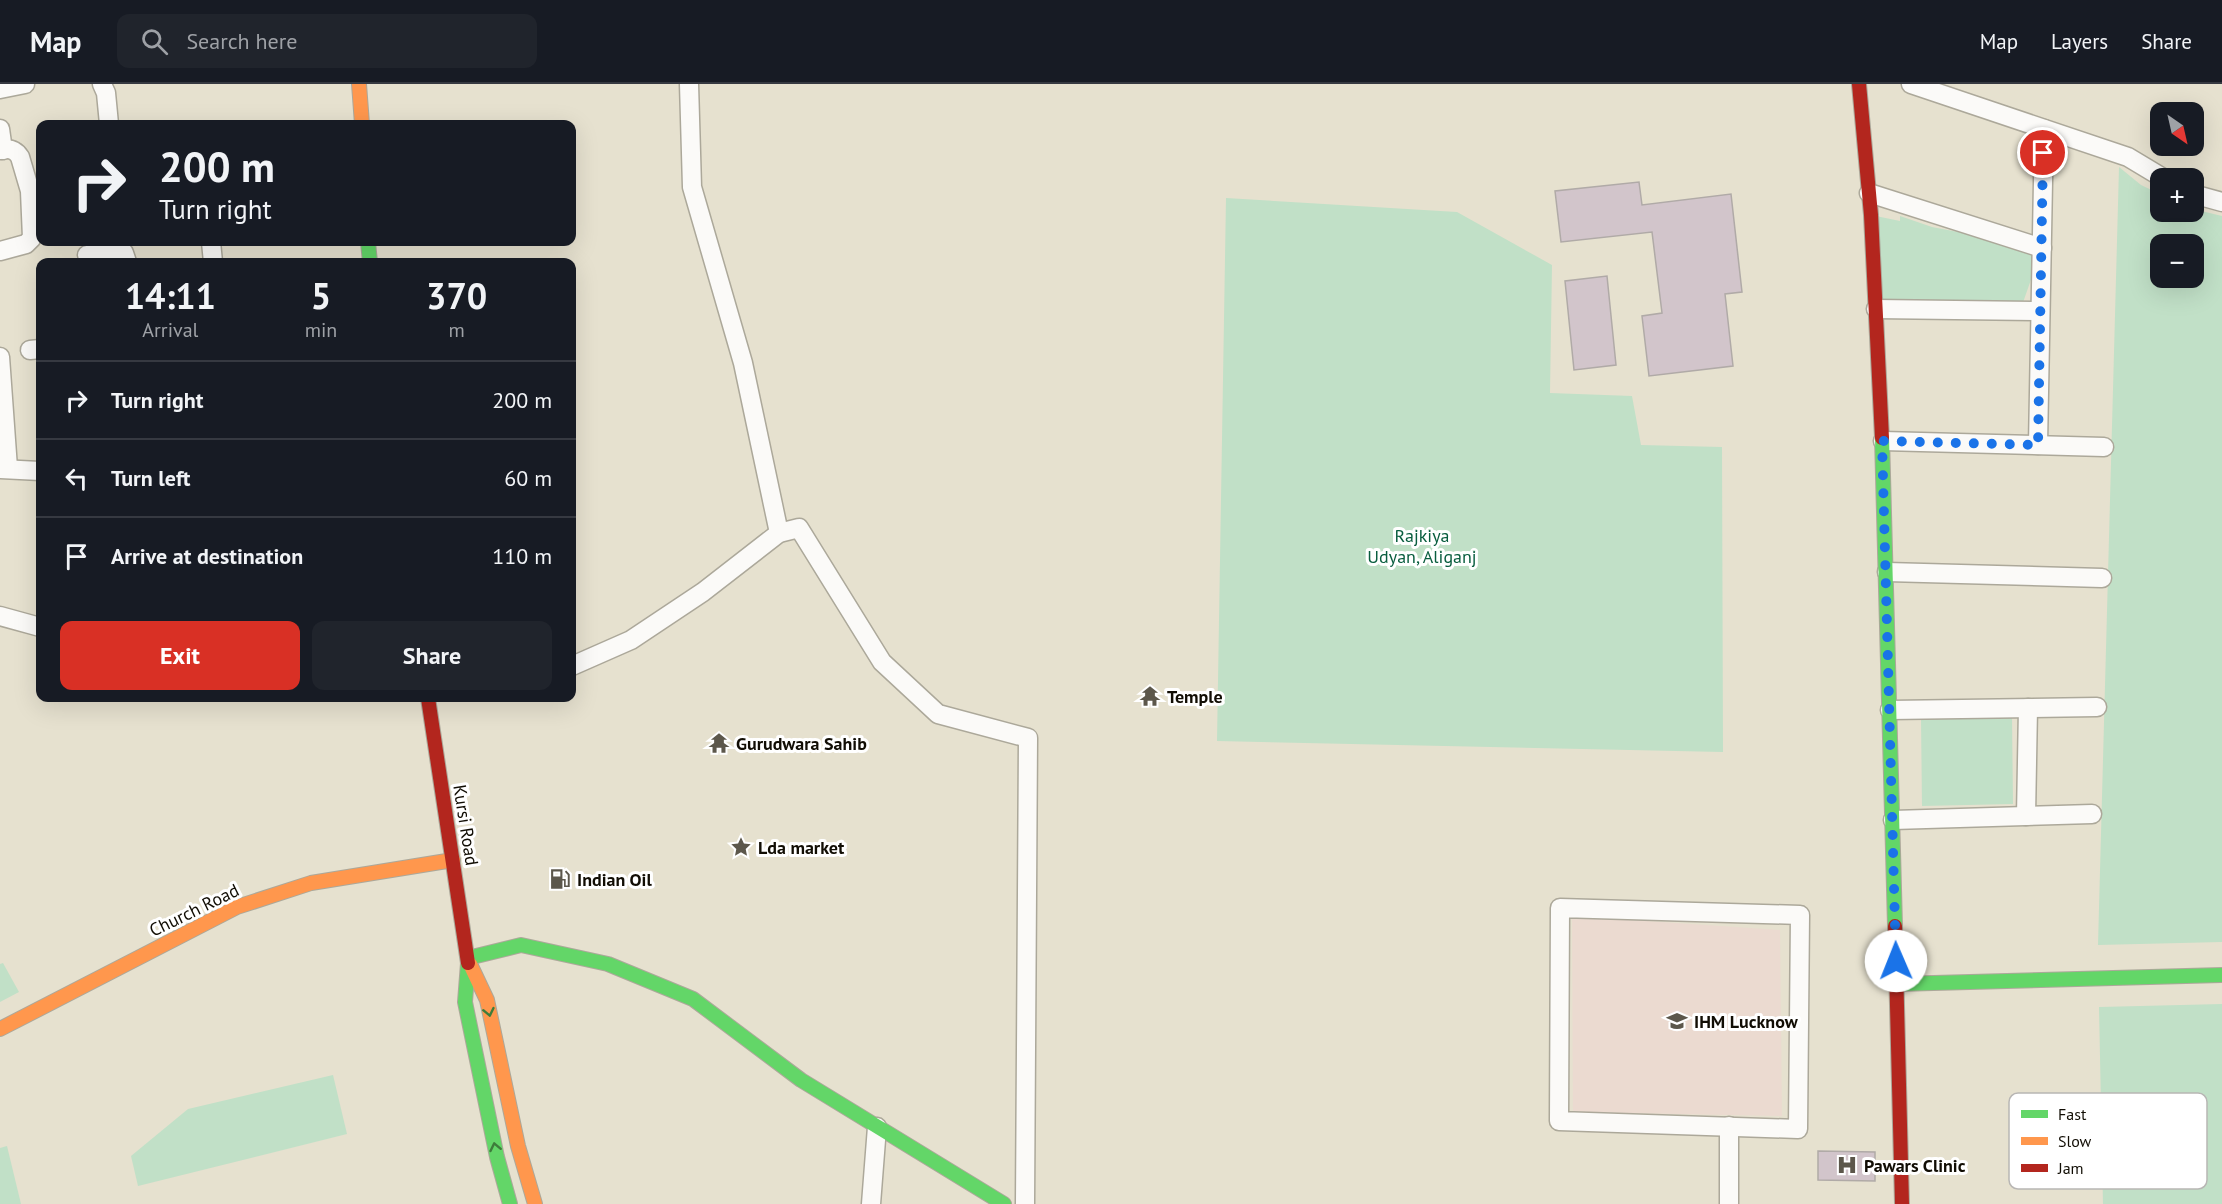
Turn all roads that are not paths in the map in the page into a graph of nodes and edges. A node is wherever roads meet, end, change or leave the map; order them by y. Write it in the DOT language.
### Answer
graph roads {
  1 [pos="25,84"];
  2 [pos="102,84"];
  3 [pos="359,84"];
  4 [pos="689,84"];
  5 [pos="1859,84"];
  6 [pos="1911,84"];
  7 [pos="0,89"];
  8 [pos="109,120"];
  9 [pos="362,120"];
  10 [pos="0,129"];
  11 [pos="2044,129"];
  12 [pos="2,150"];
  13 [pos="2150,170"];
  14 [pos="1869,193"];
  15 [pos="2204,197"];
  16 [pos="2222,202"];
  17 [pos="2042,248"];
  18 [pos="96,250"];
  19 [pos="0,251"];
  20 [pos="126,258"];
  21 [pos="1876,309"];
  22 [pos="2040,311"];
  23 [pos="0,357"];
  24 [pos="1882,441"];
  25 [pos="2038,445"];
  26 [pos="2104,447"];
  27 [pos="4,469"];
  28 [pos="36,471"];
  29 [pos="779,533"];
  30 [pos="1887,572"];
  31 [pos="2102,578"];
  32 [pos="0,615"];
  33 [pos="36,626"];
  34 [pos="576,664"];
  35 [pos="429,702"];
  36 [pos="2097,707"];
  37 [pos="2028,708"];
  38 [pos="1890,710"];
  39 [pos="2092,814"];
  40 [pos="2026,816"];
  41 [pos="1893,820"];
  42 [pos="453,860"];
  43 [pos="468,958"];
  44 [pos="2222,975"];
  45 [pos="1897,984"];
  46 [pos="0,1029"];
  47 [pos="1729,1126"];
  48 [pos="877,1128"];
  49 [pos="510,1204"];
  50 [pos="535,1204"];
  51 [pos="871,1204"];
  52 [pos="1004,1204"];
  53 [pos="1025,1204"];
  54 [pos="1730,1204"];
  55 [pos="1902,1204"];
  1 -- 7 [label="street"];
  2 -- 8 [label="street"];
  3 -- 9 [label="street"];
  4 -- 29 [label="street"];
  5 -- 14 [label="street"];
  6 -- 11 [label="street"];
  10 -- 12 [label="street"];
  11 -- 13 [label="street"];
  11 -- 17 [label="street"];
  12 -- 19 [label="street"];
  14 -- 17 [label="street"];
  14 -- 21 [label="street"];
  15 -- 16 [label="street"];
  17 -- 22 [label="street"];
  18 -- 20 [label="street"];
  21 -- 22 [label="street"];
  21 -- 24 [label="street"];
  22 -- 25 [label="street"];
  23 -- 27 [label="street"];
  24 -- 25 [label="street"];
  24 -- 30 [label="street"];
  25 -- 26 [label="street"];
  27 -- 28 [label="street"];
  29 -- 34 [label="street"];
  29 -- 53 [label="street"];
  30 -- 31 [label="street"];
  30 -- 38 [label="street"];
  32 -- 33 [label="street"];
  35 -- 42 [label="street, Kursi Road"];
  36 -- 37 [label="street"];
  37 -- 38 [label="street"];
  37 -- 40 [label="street"];
  38 -- 41 [label="street"];
  39 -- 40 [label="street"];
  40 -- 41 [label="street"];
  41 -- 45 [label="street"];
  42 -- 43 [label="street, Kursi Road"];
  42 -- 46 [label="street, Church Road"];
  43 -- 48 [label="street"];
  49 -- 43 [label="street, Kursi Road, one-way"];
  43 -- 50 [label="street, Kursi Road, one-way"];
  44 -- 45 [label="street"];
  45 -- 55 [label="street"];
  47 -- 47 [label="street"];
  47 -- 54 [label="street"];
  48 -- 51 [label="street"];
  48 -- 52 [label="street"];
}
